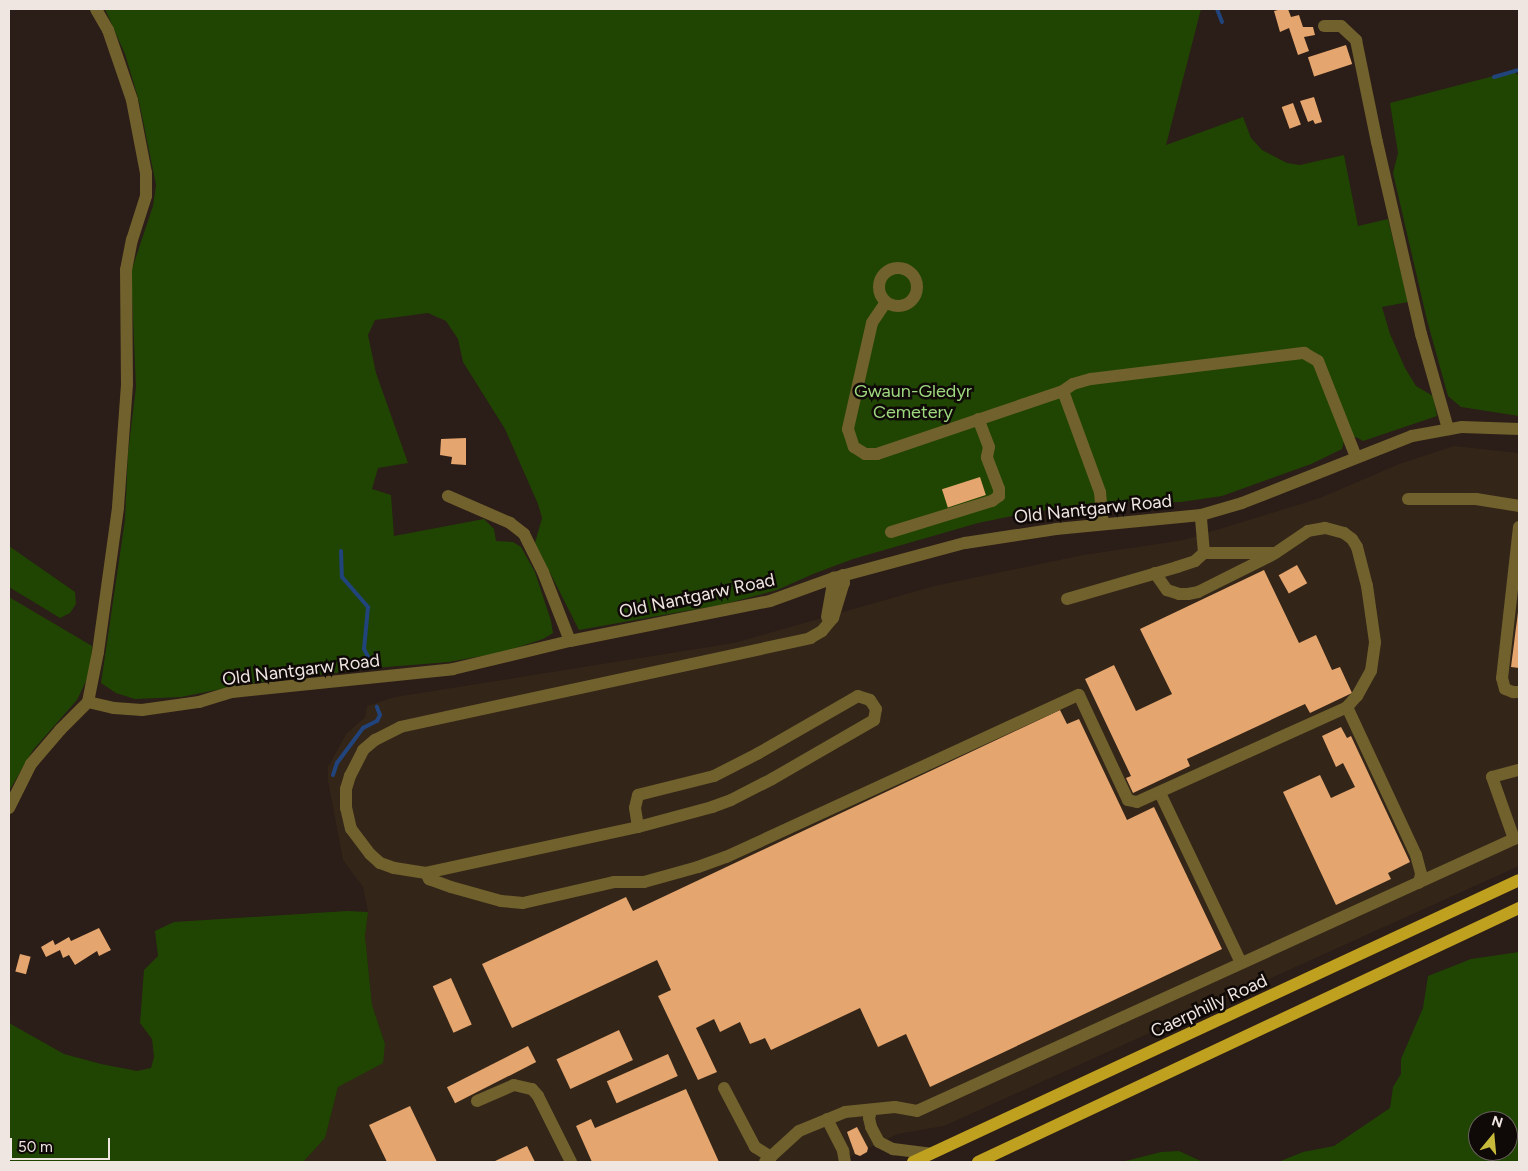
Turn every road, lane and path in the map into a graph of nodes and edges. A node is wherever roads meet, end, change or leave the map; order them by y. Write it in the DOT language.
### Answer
graph roads {
  1 [pos="96,9"];
  2 [pos="1324,26"];
  3 [pos="886,302"];
  4 [pos="1063,391"];
  5 [pos="978,419"];
  6 [pos="1448,429"];
  7 [pos="1519,429"];
  8 [pos="1356,457"];
  9 [pos="448,496"];
  10 [pos="1408,499"];
  11 [pos="1519,506"];
  12 [pos="1201,515"];
  13 [pos="1103,524"];
  14 [pos="1519,527"];
  15 [pos="891,532"];
  16 [pos="1275,553"];
  17 [pos="1204,554"];
  18 [pos="1155,574"];
  19 [pos="839,576"];
  20 [pos="1067,599"];
  21 [pos="570,641"];
  22 [pos="1519,692"];
  23 [pos="88,702"];
  24 [pos="1347,707"];
  25 [pos="1519,770"];
  26 [pos="1160,792"];
  27 [pos="9,808"];
  28 [pos="638,827"];
  29 [pos="426,873"];
  30 [pos="1519,880"];
  31 [pos="1419,883"];
  32 [pos="1519,908"];
  33 [pos="1242,963"];
  34 [pos="724,1088"];
  35 [pos="477,1102"];
  36 [pos="871,1110"];
  37 [pos="827,1119"];
  38 [pos="931,1154"];
  39 [pos="768,1159"];
  40 [pos="571,1162"];
  41 [pos="845,1162"];
  42 [pos="913,1162"];
  43 [pos="978,1162"];
  1 -- 23 [label="street"];
  2 -- 6 [label="street"];
  3 -- 5 [label="street"];
  4 -- 5 [label="street"];
  4 -- 8 [label="street"];
  4 -- 13 [label="street"];
  5 -- 15 [label="street"];
  6 -- 7 [label="street, Old Nantgarw Road"];
  6 -- 8 [label="street, Old Nantgarw Road"];
  8 -- 12 [label="street, Old Nantgarw Road"];
  9 -- 21 [label="street"];
  10 -- 11 [label="street"];
  12 -- 13 [label="street, Old Nantgarw Road"];
  12 -- 17 [label="street"];
  13 -- 19 [label="street, Old Nantgarw Road"];
  14 -- 22 [label="street"];
  16 -- 17 [label="street"];
  16 -- 18 [label="street"];
  16 -- 24 [label="street"];
  17 -- 18 [label="street"];
  18 -- 20 [label="street"];
  19 -- 21 [label="street, Old Nantgarw Road"];
  19 -- 29 [label="street"];
  21 -- 23 [label="street, Old Nantgarw Road"];
  23 -- 27 [label="street"];
  24 -- 26 [label="street"];
  24 -- 31 [label="street"];
  25 -- 31 [label="street"];
  26 -- 29 [label="street"];
  26 -- 33 [label="street"];
  28 -- 28 [label="street"];
  28 -- 29 [label="street"];
  30 -- 38 [label="main road, Caerphilly Road"];
  31 -- 33 [label="street"];
  32 -- 43 [label="main road"];
  33 -- 36 [label="street"];
  34 -- 39 [label="street"];
  35 -- 40 [label="street"];
  36 -- 37 [label="street"];
  36 -- 38 [label="street"];
  37 -- 39 [label="street"];
  37 -- 41 [label="street"];
  38 -- 42 [label="main road, Caerphilly Road"];
}
